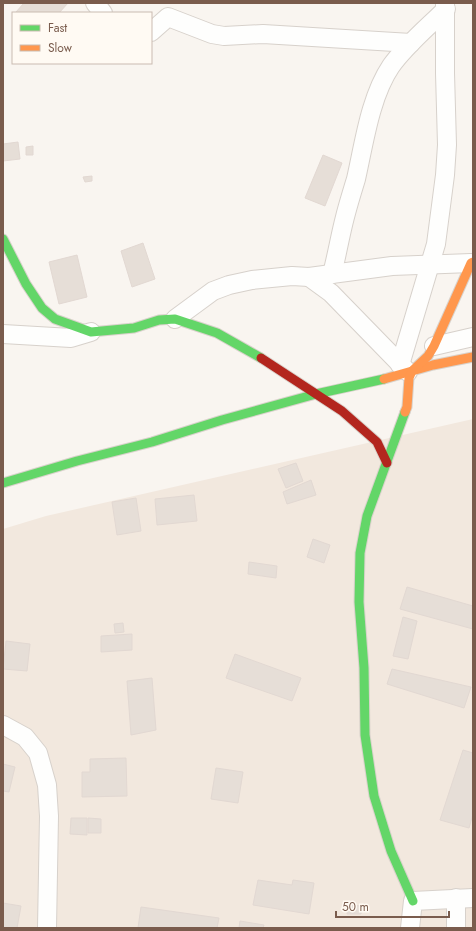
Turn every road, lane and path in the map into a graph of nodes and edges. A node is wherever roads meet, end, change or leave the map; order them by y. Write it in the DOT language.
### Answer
graph roads {
  1 [pos="96,3"];
  2 [pos="446,6"];
  3 [pos="102,12"];
  4 [pos="152,31"];
  5 [pos="411,43"];
  6 [pos="3,239"];
  7 [pos="472,262"];
  8 [pos="430,264"];
  9 [pos="332,274"];
  10 [pos="310,276"];
  11 [pos="175,319"];
  12 [pos="92,332"];
  13 [pos="3,334"];
  14 [pos="473,337"];
  15 [pos="434,346"];
  16 [pos="473,357"];
  17 [pos="407,369"];
  18 [pos="316,394"];
  19 [pos="387,463"];
  20 [pos="3,483"];
  21 [pos="3,725"];
  22 [pos="464,898"];
  23 [pos="413,901"];
  24 [pos="47,928"];
  25 [pos="410,928"];
  26 [pos="456,928"];
  1 -- 3 [label="street"];
  2 -- 5 [label="street"];
  2 -- 8 [label="street"];
  4 -- 5 [label="street"];
  5 -- 9 [label="street"];
  6 -- 12 [label="street"];
  7 -- 8 [label="street"];
  7 -- 15 [label="street"];
  8 -- 9 [label="street"];
  8 -- 17 [label="street"];
  9 -- 10 [label="street"];
  10 -- 11 [label="street"];
  10 -- 17 [label="street"];
  11 -- 12 [label="street"];
  11 -- 18 [label="street"];
  12 -- 13 [label="street"];
  14 -- 15 [label="street"];
  15 -- 17 [label="street"];
  16 -- 17 [label="street"];
  17 -- 18 [label="street"];
  17 -- 19 [label="street"];
  18 -- 19 [label="street"];
  18 -- 20 [label="street"];
  19 -- 23 [label="street"];
  21 -- 24 [label="street"];
  22 -- 23 [label="street"];
  22 -- 26 [label="street"];
  23 -- 25 [label="street"];
}
